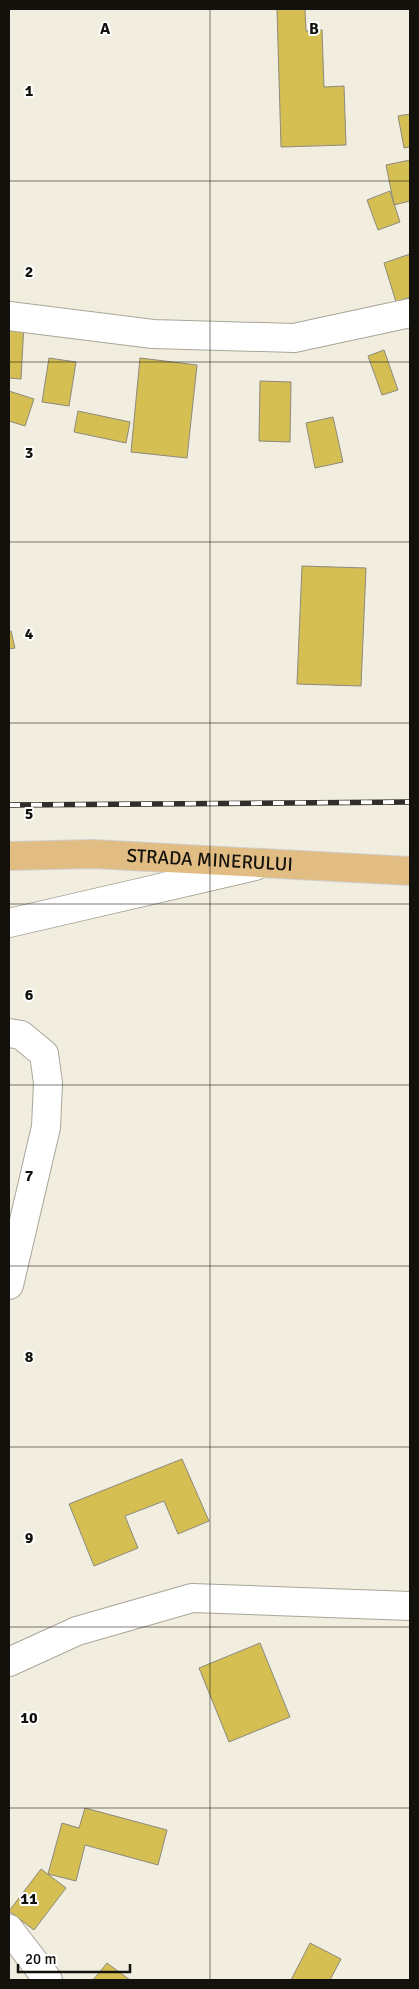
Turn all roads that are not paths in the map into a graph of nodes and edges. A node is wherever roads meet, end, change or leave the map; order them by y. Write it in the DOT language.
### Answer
graph roads {
  1 [pos="410,313"];
  2 [pos="9,316"];
  3 [pos="9,856"];
  4 [pos="264,864"];
  5 [pos="410,871"];
  6 [pos="9,923"];
  7 [pos="9,1033"];
  8 [pos="9,1285"];
  9 [pos="410,1606"];
  10 [pos="9,1662"];
  11 [pos="9,1929"];
  12 [pos="48,1980"];
  1 -- 2 [label="street"];
  3 -- 4 [label="main road, STRADA MINERULUI"];
  4 -- 5 [label="main road, STRADA MINERULUI"];
  4 -- 6 [label="street"];
  7 -- 8 [label="street"];
  9 -- 10 [label="street"];
  11 -- 12 [label="street"];
}
